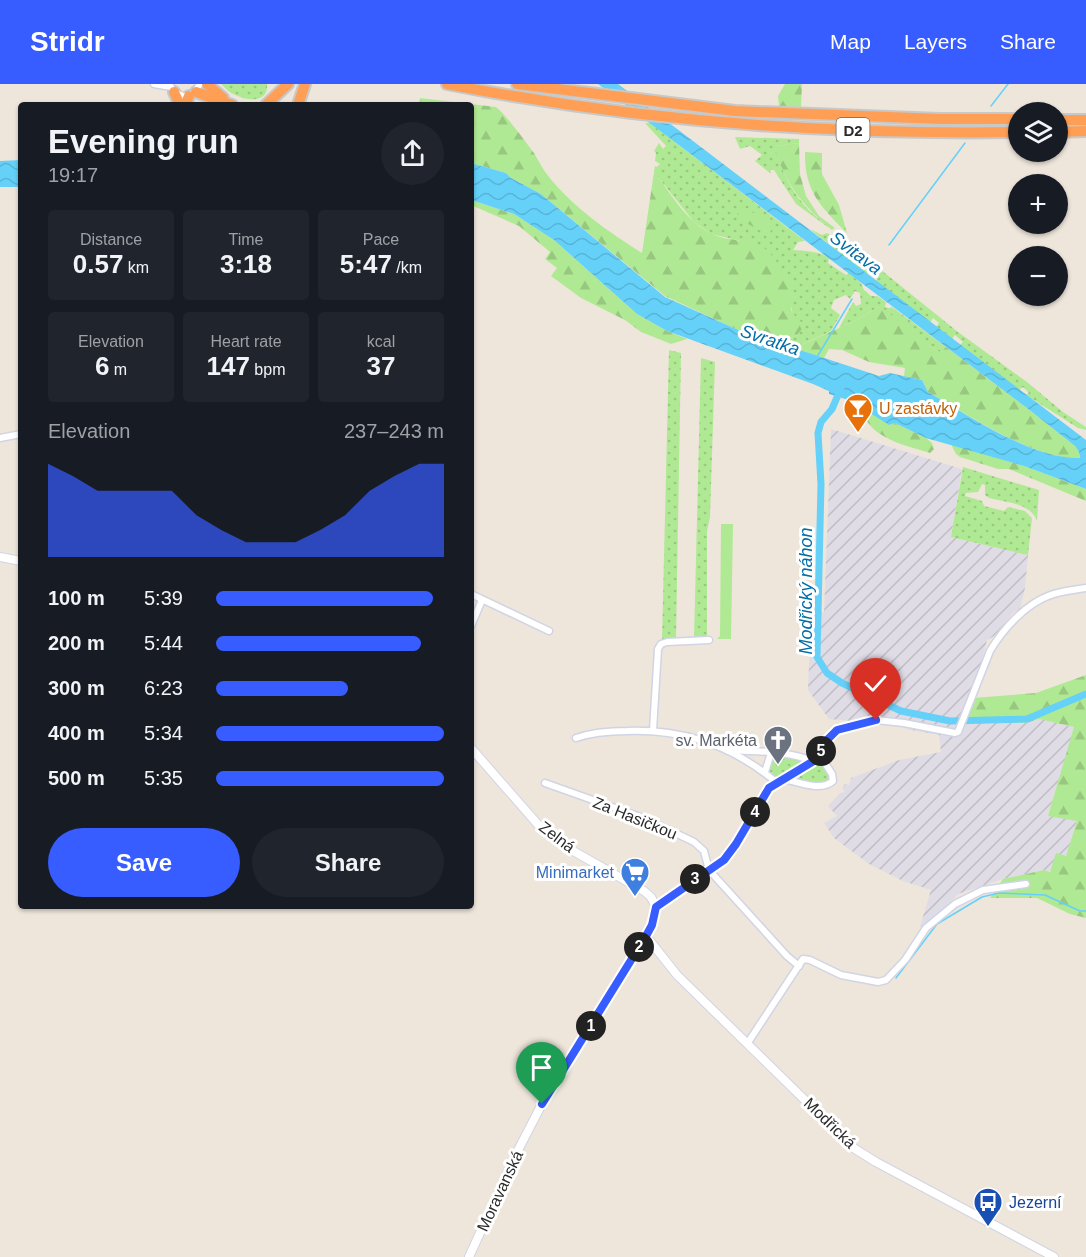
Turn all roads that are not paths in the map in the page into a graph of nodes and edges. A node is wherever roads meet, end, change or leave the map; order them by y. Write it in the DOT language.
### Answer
graph roads {
  1 [pos="154,84"];
  2 [pos="207,84"];
  3 [pos="288,84"];
  4 [pos="447,84"];
  5 [pos="517,84"];
  6 [pos="171,88"];
  7 [pos="275,89"];
  8 [pos="193,94"];
  9 [pos="178,102"];
  10 [pos="222,102"];
  11 [pos="227,102"];
  12 [pos="1008,120"];
  13 [pos="1068,120"];
  14 [pos="1086,120"];
  15 [pos="1086,131"];
  16 [pos="1008,132"];
  17 [pos="1068,132"];
  18 [pos="18,435"];
  19 [pos="0,438"];
  20 [pos="0,557"];
  21 [pos="18,560"];
  22 [pos="1086,588"];
  23 [pos="474,596"];
  24 [pos="482,600"];
  25 [pos="474,619"];
  26 [pos="549,631"];
  27 [pos="709,640"];
  28 [pos="653,730"];
  29 [pos="576,738"];
  30 [pos="729,750"];
  31 [pos="474,751"];
  32 [pos="771,753"];
  33 [pos="819,754"];
  34 [pos="812,762"];
  35 [pos="765,772"];
  36 [pos="780,781"];
  37 [pos="545,783"];
  38 [pos="709,870"];
  39 [pos="1026,884"];
  40 [pos="656,907"];
  41 [pos="646,936"];
  42 [pos="799,966"];
  43 [pos="747,1044"];
  44 [pos="470,1257"];
  45 [pos="1054,1257"];
  1 -- 6 [label="street"];
  2 -- 11 [label="highway"];
  3 -- 7 [label="highway"];
  4 -- 16 [label="highway, D2"];
  5 -- 12 [label="highway, D2"];
  6 -- 8 [label="street"];
  6 -- 9 [label="highway"];
  8 -- 10 [label="highway"];
  13 -- 14 [label="highway"];
  15 -- 17 [label="highway"];
  18 -- 19 [label="street"];
  20 -- 21 [label="street"];
  22 -- 33 [label="street"];
  23 -- 24 [label="street"];
  24 -- 25 [label="street"];
  24 -- 26 [label="street"];
  27 -- 28 [label="street"];
  28 -- 29 [label="street"];
  28 -- 30 [label="street"];
  30 -- 32 [label="street"];
  30 -- 35 [label="street"];
  31 -- 40 [label="street, Zelná"];
  32 -- 34 [label="street"];
  32 -- 35 [label="street"];
  33 -- 34 [label="street"];
  33 -- 36 [label="street"];
  34 -- 36 [label="street"];
  35 -- 36 [label="street"];
  36 -- 38 [label="street"];
  37 -- 38 [label="street, Za Hasičkou"];
  38 -- 40 [label="street"];
  38 -- 42 [label="street"];
  39 -- 42 [label="street"];
  40 -- 41 [label="street, Moravanská"];
  41 -- 43 [label="street, Modřická"];
  41 -- 44 [label="street, Moravanská"];
  42 -- 43 [label="street"];
  43 -- 45 [label="street, Modřická"];
}
